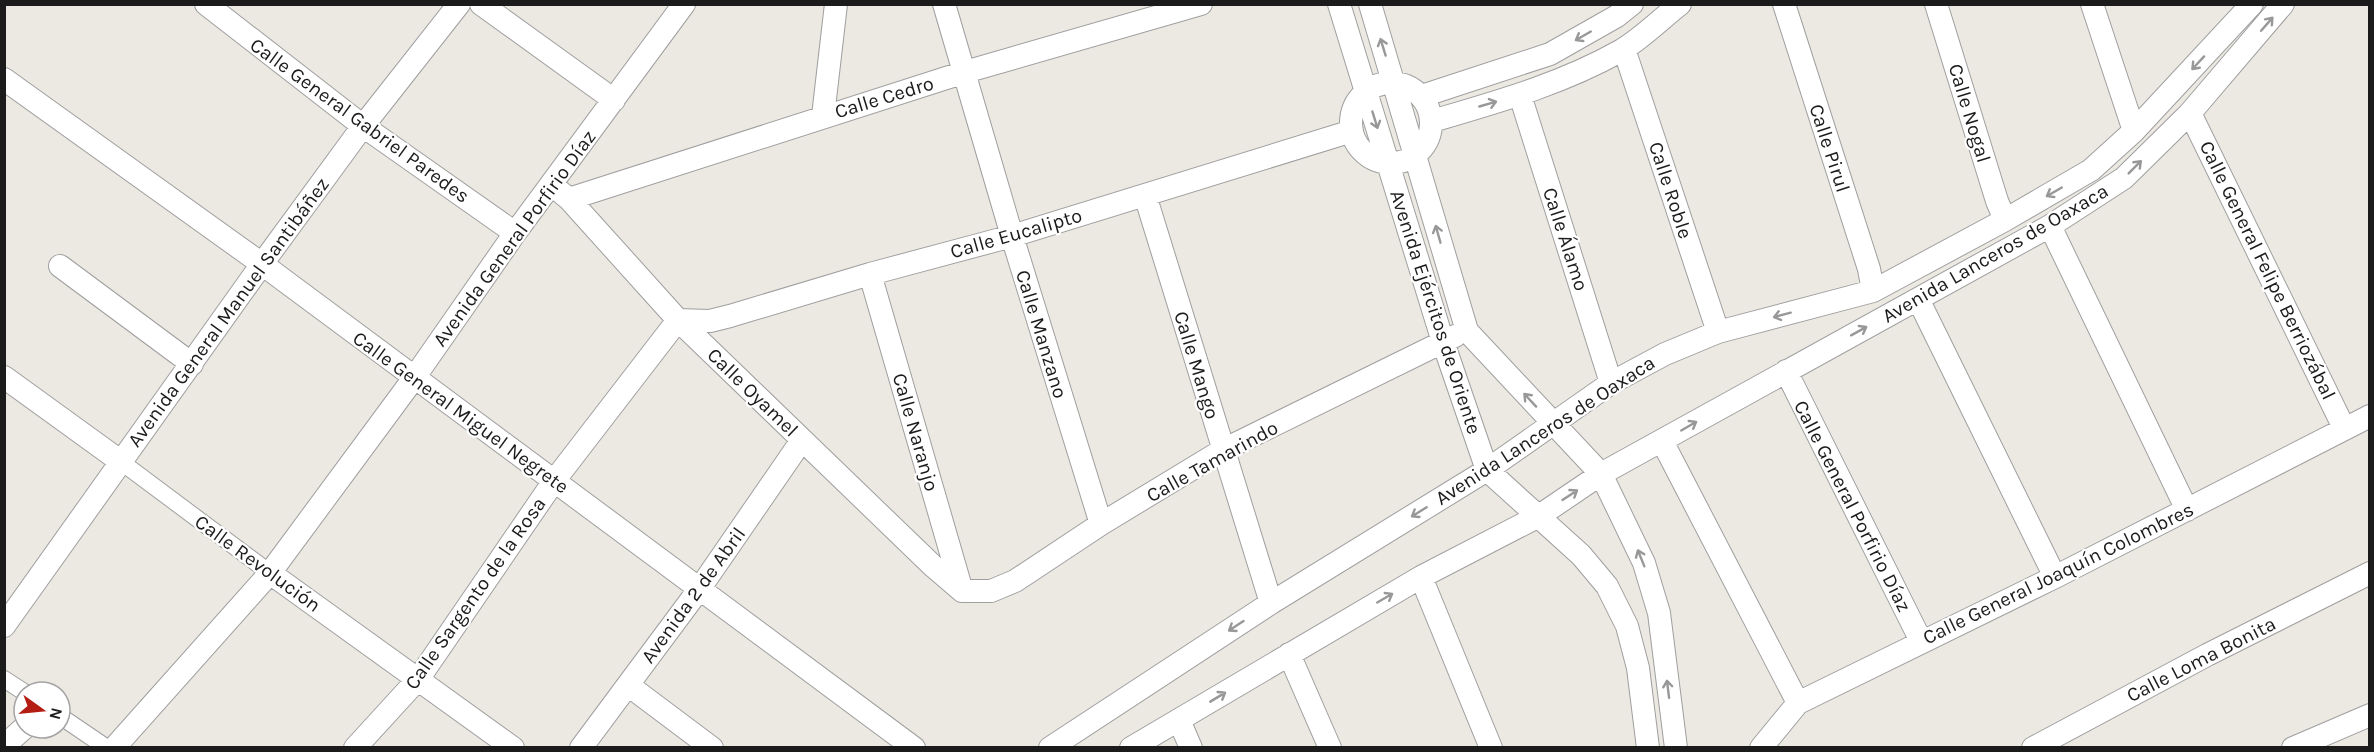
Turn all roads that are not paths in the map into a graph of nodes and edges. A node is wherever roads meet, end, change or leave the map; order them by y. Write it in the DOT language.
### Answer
graph roads {
  1 [pos="206,4"];
  2 [pos="459,4"];
  3 [pos="481,4"];
  4 [pos="684,4"];
  5 [pos="836,4"];
  6 [pos="944,4"];
  7 [pos="1201,4"];
  8 [pos="1339,4"];
  9 [pos="1370,4"];
  10 [pos="1632,4"];
  11 [pos="1680,4"];
  12 [pos="1784,4"];
  13 [pos="1936,4"];
  14 [pos="2092,4"];
  15 [pos="2283,4"];
  16 [pos="2247,7"];
  17 [pos="1624,49"];
  18 [pos="1550,54"];
  19 [pos="965,72"];
  20 [pos="4,79"];
  21 [pos="1562,80"];
  22 [pos="1394,83"];
  23 [pos="1366,92"];
  24 [pos="1520,95"];
  25 [pos="1422,96"];
  26 [pos="614,100"];
  27 [pos="2190,113"];
  28 [pos="823,116"];
  29 [pos="1432,121"];
  30 [pos="363,126"];
  31 [pos="1352,131"];
  32 [pos="2134,131"];
  33 [pos="1415,156"];
  34 [pos="1389,164"];
  35 [pos="561,192"];
  36 [pos="1145,195"];
  37 [pos="2005,220"];
  38 [pos="2050,226"];
  39 [pos="515,233"];
  40 [pos="1012,236"];
  41 [pos="262,264"];
  42 [pos="60,266"];
  43 [pos="870,274"];
  44 [pos="1874,291"];
  45 [pos="1918,299"];
  46 [pos="678,320"];
  47 [pos="1467,331"];
  48 [pos="1718,332"];
  49 [pos="1443,342"];
  50 [pos="192,364"];
  51 [pos="1786,371"];
  52 [pos="4,377"];
  53 [pos="414,378"];
  54 [pos="1611,383"];
  55 [pos="2370,416"];
  56 [pos="1552,423"];
  57 [pos="2344,428"];
  58 [pos="802,440"];
  59 [pos="1662,441"];
  60 [pos="1223,450"];
  61 [pos="120,461"];
  62 [pos="1487,470"];
  63 [pos="1601,474"];
  64 [pos="554,481"];
  65 [pos="2187,510"];
  66 [pos="1539,516"];
  67 [pos="1101,524"];
  68 [pos="270,573"];
  69 [pos="2370,573"];
  70 [pos="1421,577"];
  71 [pos="2055,577"];
  72 [pos="700,588"];
  73 [pos="962,591"];
  74 [pos="1271,603"];
  75 [pos="4,626"];
  76 [pos="1921,641"];
  77 [pos="1289,654"];
  78 [pos="419,678"];
  79 [pos="628,685"];
  80 [pos="1798,703"];
  81 [pos="2370,715"];
  82 [pos="1179,720"];
  83 [pos="72,724"];
  84 [pos="107,747"];
  85 [pos="114,747"];
  86 [pos="355,747"];
  87 [pos="513,747"];
  88 [pos="581,747"];
  89 [pos="712,747"];
  90 [pos="914,747"];
  91 [pos="1050,747"];
  92 [pos="1131,747"];
  93 [pos="1191,747"];
  94 [pos="1330,747"];
  95 [pos="1491,747"];
  96 [pos="1648,747"];
  97 [pos="1676,747"];
  98 [pos="1761,747"];
  99 [pos="2033,747"];
  100 [pos="2293,747"];
  1 -- 30 [label="street, Calle General Gabriel Paredes"];
  2 -- 30 [label="street, Avenida General Manuel Santibáñez"];
  3 -- 26 [label="street"];
  4 -- 26 [label="street, Avenida General Porfirio Díaz"];
  5 -- 28 [label="street"];
  6 -- 19 [label="street, Calle Manzano"];
  7 -- 19 [label="street, Calle Cedro"];
  8 -- 23 [label="street, Avenida Ejércitos de Oriente"];
  22 -- 9 [label="street, Avenida Ejércitos de Oriente, one-way"];
  10 -- 18 [label="street, one-way"];
  11 -- 17 [label="street"];
  12 -- 44 [label="street, Calle Pirul"];
  13 -- 37 [label="street, Calle Nogal"];
  14 -- 32 [label="street"];
  27 -- 15 [label="street, Avenida Lanceros de Oaxaca, one-way"];
  16 -- 32 [label="street, Avenida Lanceros de Oaxaca, one-way"];
  17 -- 21 [label="street"];
  17 -- 48 [label="street, Calle Roble"];
  18 -- 21 [label="street"];
  18 -- 25 [label="street"];
  19 -- 28 [label="street, Calle Cedro"];
  19 -- 40 [label="street, Calle Manzano"];
  20 -- 41 [label="street, Calle General Miguel Negrete"];
  21 -- 24 [label="street"];
  22 -- 23 [label="street"];
  22 -- 25 [label="street"];
  22 -- 33 [label="street, Avenida Ejércitos de Oriente"];
  23 -- 31 [label="street"];
  23 -- 34 [label="street, Avenida Ejércitos de Oriente, one-way"];
  29 -- 24 [label="street, one-way"];
  24 -- 54 [label="street, Calle Álamo"];
  25 -- 29 [label="street"];
  26 -- 35 [label="street, Avenida General Porfirio Díaz"];
  38 -- 27 [label="street, Avenida Lanceros de Oaxaca, one-way"];
  27 -- 57 [label="street, Calle General Felipe Berriozábal"];
  28 -- 35 [label="street, Calle Cedro"];
  29 -- 33 [label="street"];
  30 -- 39 [label="street, Calle General Gabriel Paredes"];
  30 -- 41 [label="street, Avenida General Manuel Santibáñez"];
  31 -- 34 [label="street"];
  31 -- 36 [label="street, Calle Eucalipto"];
  32 -- 37 [label="street, Avenida Lanceros de Oaxaca, one-way"];
  33 -- 34 [label="street"];
  47 -- 33 [label="street, Avenida Ejércitos de Oriente, one-way"];
  34 -- 49 [label="street, Avenida Ejércitos de Oriente"];
  35 -- 39 [label="street, Avenida General Porfirio Díaz"];
  35 -- 46 [label="street, Calle Oyamel"];
  36 -- 40 [label="street, Calle Eucalipto"];
  36 -- 60 [label="street, Calle Mango"];
  37 -- 44 [label="street, Avenida Lanceros de Oaxaca"];
  38 -- 45 [label="street, Avenida Lanceros de Oaxaca"];
  38 -- 65 [label="street"];
  39 -- 53 [label="street, Avenida General Porfirio Díaz"];
  40 -- 43 [label="street, Calle Eucalipto"];
  40 -- 67 [label="street, Calle Manzano"];
  41 -- 50 [label="street, Avenida General Manuel Santibáñez"];
  41 -- 53 [label="street, Calle General Miguel Negrete"];
  42 -- 50 [label="street"];
  43 -- 46 [label="street, Calle Eucalipto"];
  43 -- 73 [label="street, Calle Naranjo"];
  44 -- 48 [label="street, Avenida Lanceros de Oaxaca, one-way"];
  51 -- 45 [label="street, Avenida Lanceros de Oaxaca, one-way"];
  45 -- 71 [label="street"];
  46 -- 58 [label="street, Calle Oyamel"];
  46 -- 64 [label="street, Calle Sargento de la Rosa"];
  47 -- 49 [label="street, Calle Tamarindo"];
  56 -- 47 [label="street, Avenida Ejércitos de Oriente, one-way"];
  48 -- 54 [label="street, Avenida Lanceros de Oaxaca"];
  49 -- 60 [label="street, Calle Tamarindo"];
  49 -- 62 [label="street, Avenida Ejércitos de Oriente"];
  50 -- 61 [label="street, Avenida General Manuel Santibáñez"];
  59 -- 51 [label="street, Avenida Lanceros de Oaxaca, one-way"];
  51 -- 76 [label="street, Calle General Porfirio Díaz"];
  52 -- 61 [label="street, Calle Revolución"];
  53 -- 64 [label="street, Calle General Miguel Negrete"];
  53 -- 68 [label="street, Avenida General Porfirio Díaz"];
  54 -- 56 [label="street, Avenida Lanceros de Oaxaca"];
  55 -- 57 [label="street, Calle General Joaquín Colombres"];
  56 -- 62 [label="street, Avenida Lanceros de Oaxaca"];
  56 -- 63 [label="street, Avenida Ejércitos de Oriente"];
  57 -- 65 [label="street, Calle General Joaquín Colombres"];
  58 -- 72 [label="street, Avenida 2 de Abril"];
  58 -- 73 [label="street, Calle Oyamel"];
  59 -- 63 [label="street, Avenida Lanceros de Oaxaca"];
  59 -- 80 [label="street"];
  60 -- 67 [label="street, Calle Tamarindo"];
  60 -- 74 [label="street, Calle Mango"];
  61 -- 68 [label="street, Calle Revolución"];
  61 -- 75 [label="street, Avenida General Manuel Santibáñez"];
  62 -- 66 [label="street, Avenida Ejércitos de Oriente"];
  62 -- 74 [label="street, Avenida Lanceros de Oaxaca, one-way"];
  66 -- 63 [label="street, Avenida Lanceros de Oaxaca, one-way"];
  97 -- 63 [label="street, Avenida Ejércitos de Oriente, one-way"];
  64 -- 72 [label="street, Calle General Miguel Negrete"];
  64 -- 78 [label="street, Calle Sargento de la Rosa"];
  65 -- 71 [label="street, Calle General Joaquín Colombres"];
  66 -- 70 [label="street, Avenida Lanceros de Oaxaca"];
  66 -- 96 [label="street, Avenida Ejércitos de Oriente"];
  67 -- 73 [label="street, Calle Tamarindo"];
  68 -- 78 [label="street, Calle Revolución"];
  68 -- 85 [label="street, Avenida General Porfirio Díaz"];
  69 -- 99 [label="street, Calle Loma Bonita"];
  77 -- 70 [label="street, Avenida Lanceros de Oaxaca, one-way"];
  70 -- 95 [label="street"];
  71 -- 76 [label="street, Calle General Joaquín Colombres"];
  72 -- 79 [label="street, Avenida 2 de Abril"];
  72 -- 90 [label="street, Calle General Miguel Negrete"];
  74 -- 91 [label="street, Avenida Lanceros de Oaxaca, one-way"];
  76 -- 80 [label="street, Calle General Joaquín Colombres"];
  82 -- 77 [label="street, Avenida Lanceros de Oaxaca, one-way"];
  77 -- 94 [label="street"];
  78 -- 86 [label="street, Calle Sargento de la Rosa"];
  78 -- 87 [label="street, Calle Revolución"];
  79 -- 88 [label="street, Avenida 2 de Abril"];
  79 -- 89 [label="street"];
  80 -- 98 [label="street, Calle General Joaquín Colombres"];
  81 -- 100 [label="street"];
  82 -- 92 [label="street, Avenida Lanceros de Oaxaca"];
  82 -- 93 [label="street"];
  83 -- 84 [label="street"];
}
